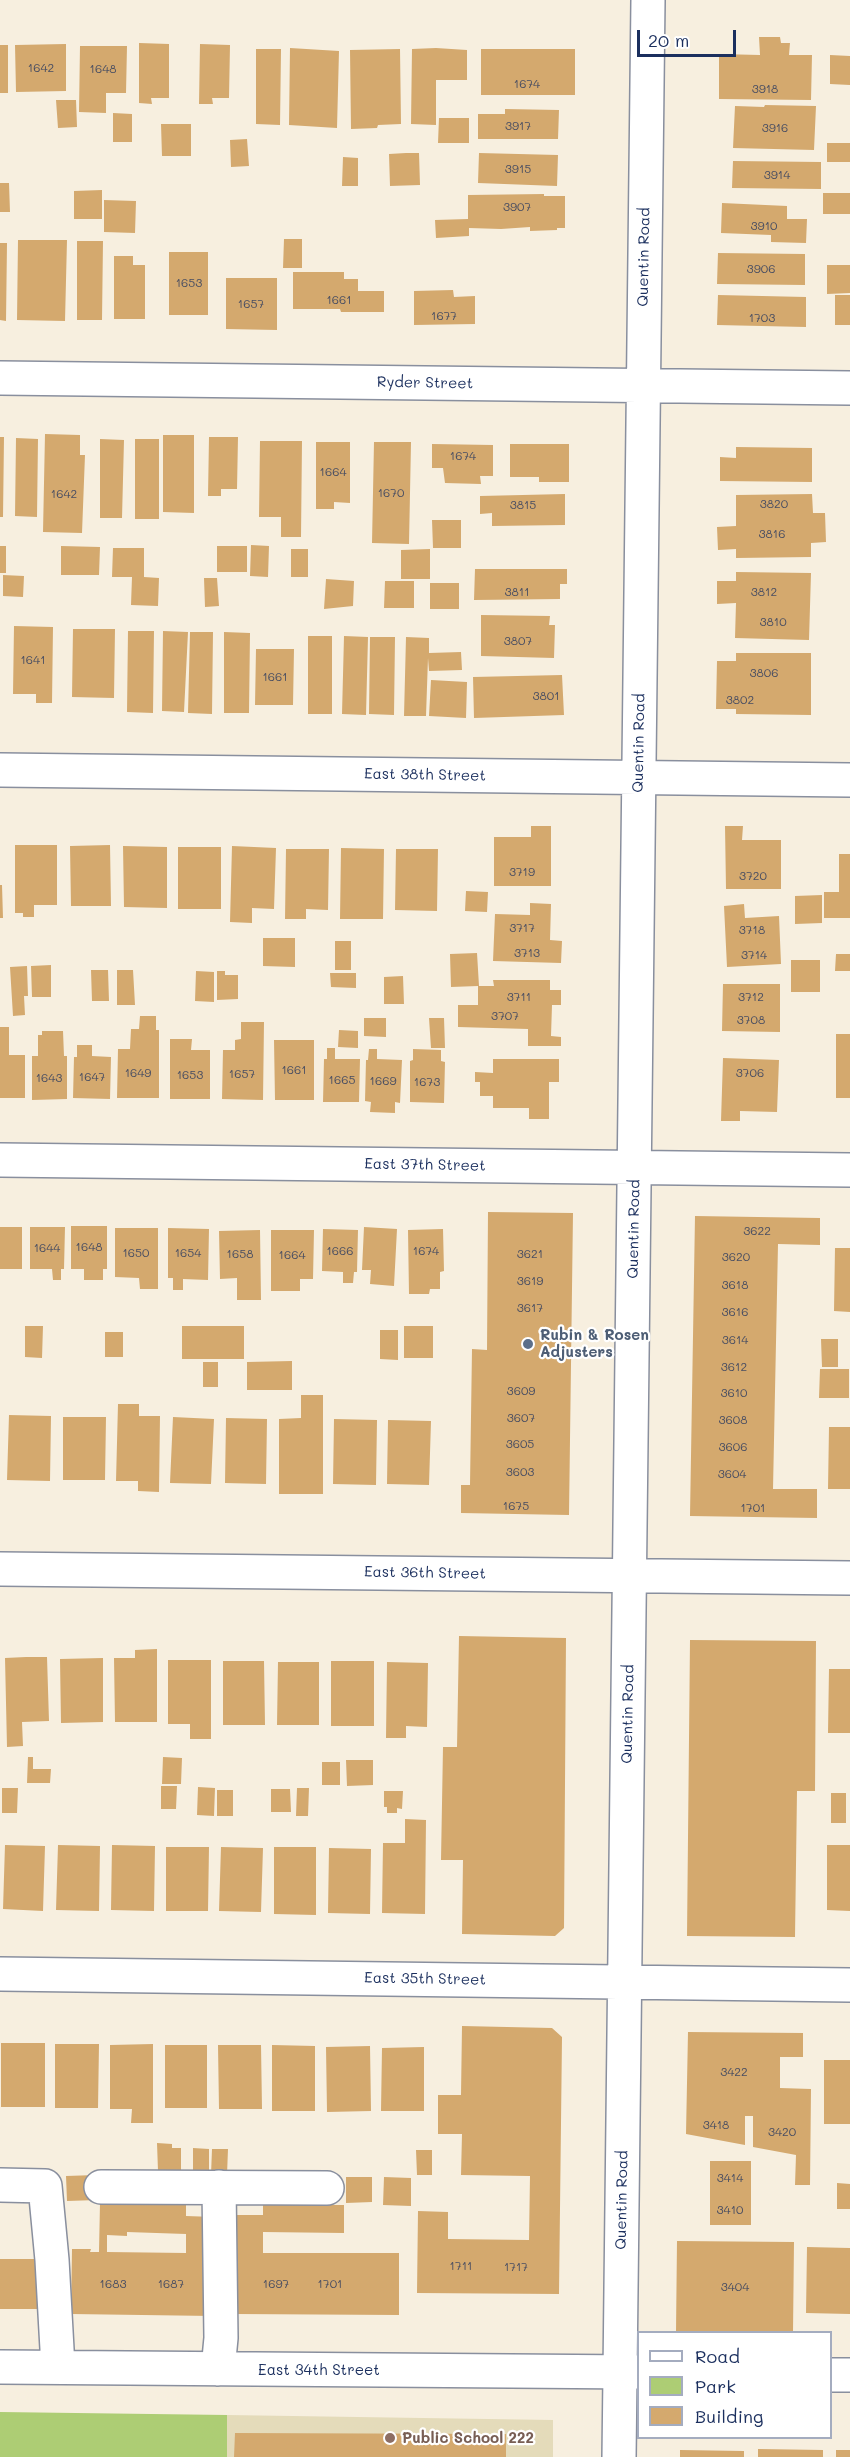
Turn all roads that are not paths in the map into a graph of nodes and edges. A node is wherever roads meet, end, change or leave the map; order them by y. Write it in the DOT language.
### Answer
graph roads {
  1 [pos="648,0"];
  2 [pos="0,378"];
  3 [pos="642,385"];
  4 [pos="850,388"];
  5 [pos="0,770"];
  6 [pos="638,778"];
  7 [pos="850,780"];
  8 [pos="0,1160"];
  9 [pos="635,1168"];
  10 [pos="850,1170"];
  11 [pos="0,1569"];
  12 [pos="630,1575"];
  13 [pos="850,1578"];
  14 [pos="0,1974"];
  15 [pos="624,1982"];
  16 [pos="850,1985"];
  17 [pos="0,2185"];
  18 [pos="101,2187"];
  19 [pos="219,2187"];
  20 [pos="327,2188"];
  21 [pos="0,2367"];
  22 [pos="58,2367"];
  23 [pos="218,2369"];
  24 [pos="629,2372"];
  25 [pos="832,2375"];
  26 [pos="850,2375"];
  27 [pos="619,2457"];
  1 -- 3 [label="street, Quentin Road"];
  2 -- 3 [label="street, Ryder Street"];
  3 -- 4 [label="street, Ryder Street"];
  3 -- 6 [label="street, Quentin Road"];
  5 -- 6 [label="street, East 38th Street"];
  6 -- 7 [label="street, East 38th Street"];
  6 -- 9 [label="street, Quentin Road"];
  8 -- 9 [label="street, East 37th Street"];
  9 -- 10 [label="street, East 37th Street"];
  9 -- 12 [label="street, Quentin Road"];
  11 -- 12 [label="street, East 36th Street"];
  12 -- 13 [label="street, East 36th Street"];
  12 -- 15 [label="street, Quentin Road"];
  14 -- 15 [label="street, East 35th Street"];
  15 -- 16 [label="street, East 35th Street"];
  15 -- 24 [label="street, Quentin Road"];
  17 -- 22 [label="street"];
  18 -- 19 [label="street"];
  19 -- 20 [label="street"];
  19 -- 23 [label="street"];
  21 -- 22 [label="street, East 34th Street"];
  22 -- 23 [label="street, East 34th Street"];
  23 -- 24 [label="street, East 34th Street"];
  24 -- 27 [label="street, Quentin Road"];
  25 -- 26 [label="street"];
}
